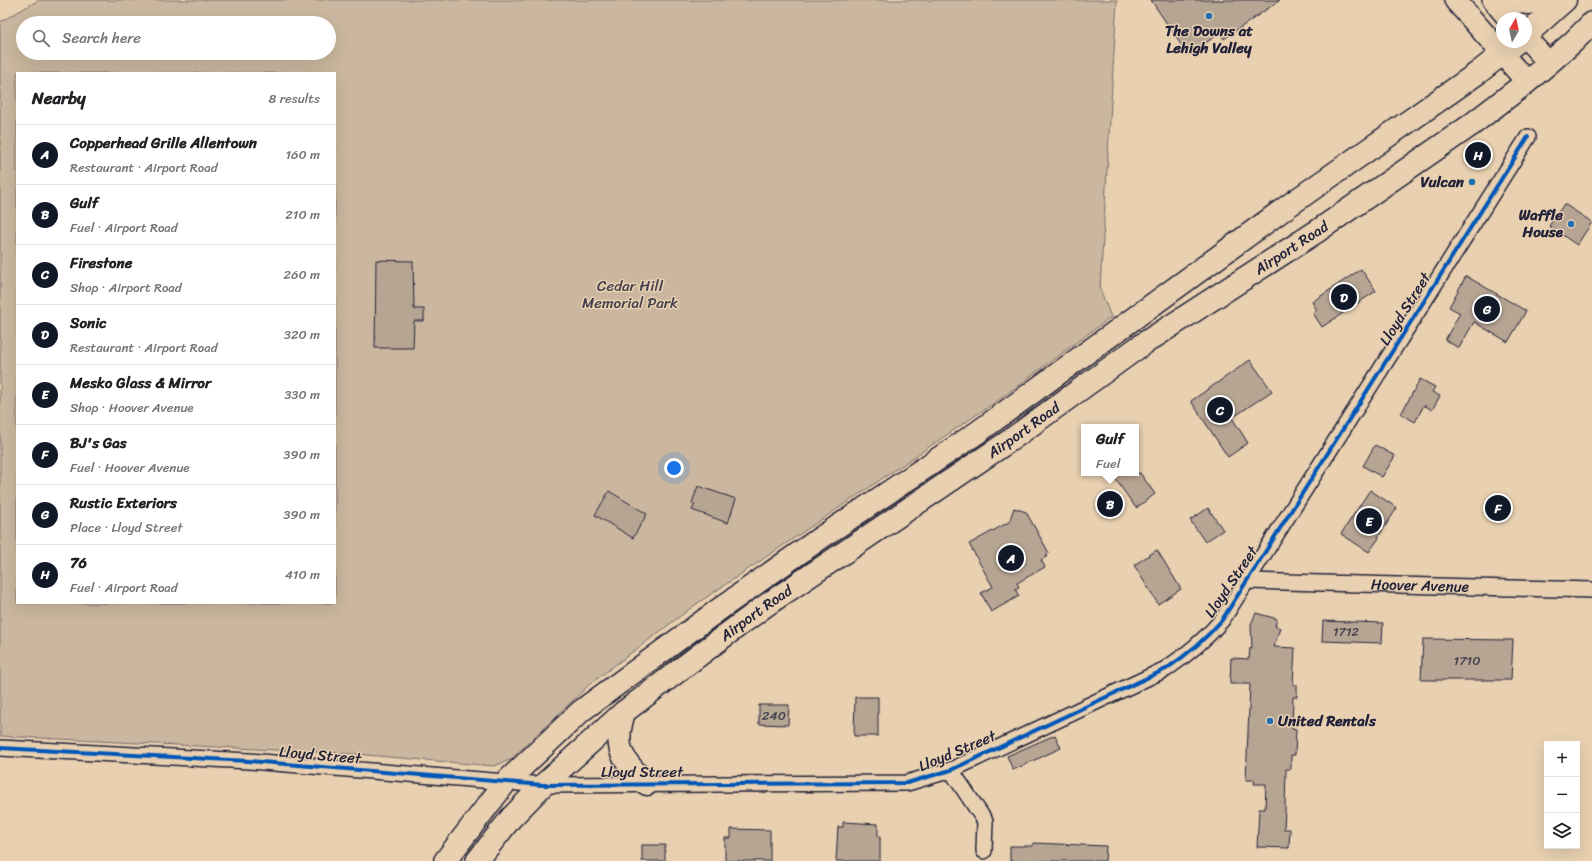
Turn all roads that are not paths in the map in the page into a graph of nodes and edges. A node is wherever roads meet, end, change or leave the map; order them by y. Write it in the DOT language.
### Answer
graph roads {
  1 [pos="1455,0"];
  2 [pos="1493,0"];
  3 [pos="1506,0"];
  4 [pos="1550,0"];
  5 [pos="1565,0"];
  6 [pos="1503,12"];
  7 [pos="1592,24"];
  8 [pos="1532,30"];
  9 [pos="1496,36"];
  10 [pos="1532,45"];
  11 [pos="1510,48"];
  12 [pos="1549,63"];
  13 [pos="1527,82"];
  14 [pos="1528,137"];
  15 [pos="1247,581"];
  16 [pos="1592,590"];
  17 [pos="624,712"];
  18 [pos="0,748"];
  19 [pos="950,770"];
  20 [pos="505,783"];
  21 [pos="647,784"];
  22 [pos="543,785"];
  23 [pos="984,850"];
  24 [pos="445,861"];
  25 [pos="477,861"];
  1 -- 9 [label="street"];
  2 -- 6 [label="street"];
  3 -- 4 [label="main road"];
  5 -- 8 [label="main road"];
  7 -- 12 [label="main road, Airport Road"];
  10 -- 12 [label="street"];
  11 -- 13 [label="street"];
  11 -- 20 [label="main road, Airport Road"];
  12 -- 13 [label="main road, Airport Road"];
  13 -- 17 [label="main road, Airport Road"];
  14 -- 15 [label="street, Lloyd Street"];
  15 -- 16 [label="street, Hoover Avenue"];
  15 -- 19 [label="street, Lloyd Street"];
  17 -- 21 [label="main road"];
  17 -- 22 [label="main road, Airport Road"];
  18 -- 20 [label="street, Lloyd Street"];
  19 -- 21 [label="street, Lloyd Street"];
  19 -- 23 [label="street"];
  20 -- 22 [label="street, Lloyd Street"];
  20 -- 24 [label="main road, Airport Road"];
  21 -- 22 [label="street, Lloyd Street"];
  22 -- 25 [label="main road, Airport Road"];
}
